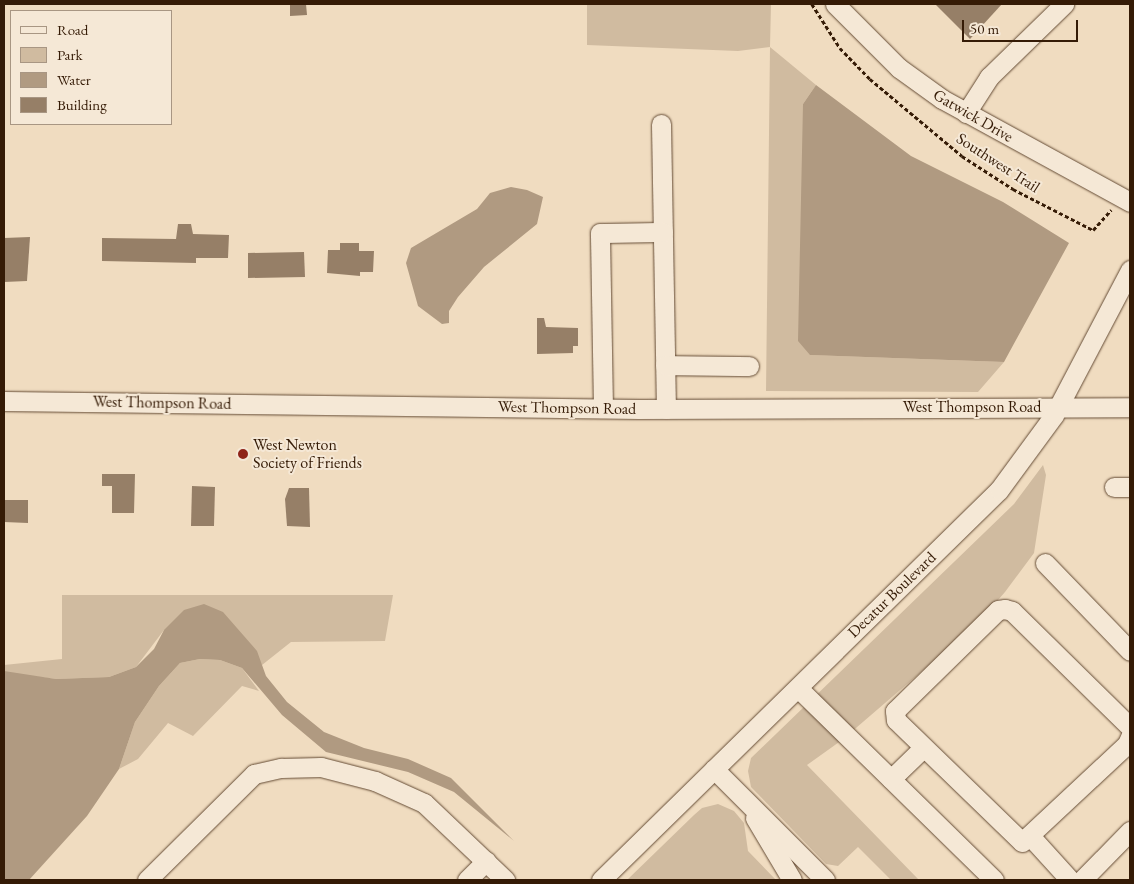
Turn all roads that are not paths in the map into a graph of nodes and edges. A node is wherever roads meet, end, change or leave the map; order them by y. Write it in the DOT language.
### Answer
graph roads {
  1 [pos="835,4"];
  2 [pos="1064,4"];
  3 [pos="966,113"];
  4 [pos="661,124"];
  5 [pos="1126,200"];
  6 [pos="663,232"];
  7 [pos="1130,270"];
  8 [pos="665,365"];
  9 [pos="749,366"];
  10 [pos="4,401"];
  11 [pos="1059,407"];
  12 [pos="1130,407"];
  13 [pos="603,408"];
  14 [pos="666,409"];
  15 [pos="1045,563"];
  16 [pos="1126,639"];
  17 [pos="798,688"];
  18 [pos="1130,727"];
  19 [pos="1130,737"];
  20 [pos="924,748"];
  21 [pos="714,769"];
  22 [pos="890,779"];
  23 [pos="746,802"];
  24 [pos="1130,831"];
  25 [pos="1031,837"];
  26 [pos="486,861"];
  27 [pos="147,880"];
  28 [pos="468,880"];
  29 [pos="505,880"];
  30 [pos="601,880"];
  31 [pos="792,880"];
  32 [pos="825,880"];
  33 [pos="994,880"];
  34 [pos="1070,880"];
  35 [pos="1082,880"];
  1 -- 3 [label="street, Gatwick Drive"];
  2 -- 3 [label="street"];
  3 -- 5 [label="street, Gatwick Drive"];
  4 -- 6 [label="street"];
  6 -- 8 [label="street"];
  6 -- 13 [label="street"];
  7 -- 11 [label="street, Decatur Boulevard"];
  8 -- 9 [label="street"];
  8 -- 14 [label="street"];
  10 -- 13 [label="street, West Thompson Road"];
  11 -- 12 [label="street, West Thompson Road"];
  11 -- 14 [label="street, West Thompson Road"];
  11 -- 17 [label="street, Decatur Boulevard"];
  13 -- 14 [label="street, West Thompson Road"];
  15 -- 16 [label="street"];
  17 -- 21 [label="street, Decatur Boulevard"];
  17 -- 22 [label="street"];
  18 -- 20 [label="street"];
  19 -- 25 [label="street"];
  20 -- 22 [label="street"];
  20 -- 25 [label="street"];
  21 -- 23 [label="street"];
  21 -- 30 [label="street, Decatur Boulevard"];
  22 -- 33 [label="street"];
  23 -- 31 [label="street"];
  23 -- 32 [label="street"];
  24 -- 35 [label="street"];
  25 -- 34 [label="street"];
  26 -- 27 [label="street"];
  26 -- 28 [label="street"];
  26 -- 29 [label="street"];
}
